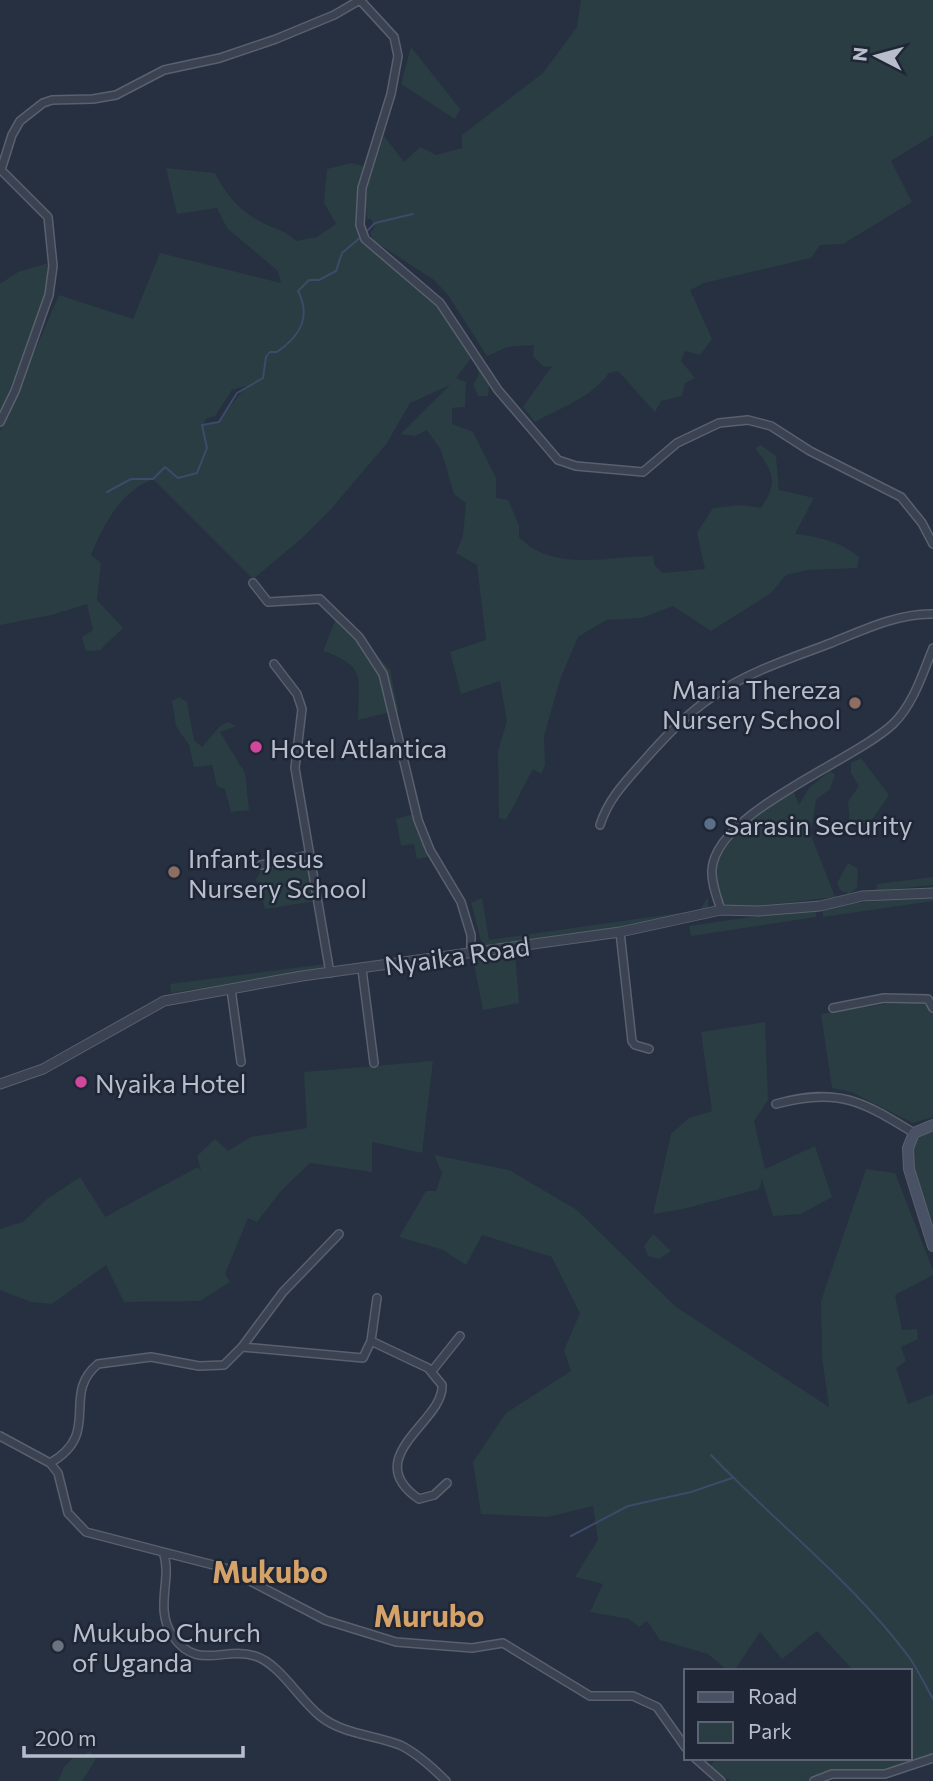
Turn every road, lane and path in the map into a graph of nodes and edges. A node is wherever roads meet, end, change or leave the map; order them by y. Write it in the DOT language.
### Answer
graph roads {
  1 [pos="360,0"];
  2 [pos="0,170"];
  3 [pos="0,422"];
  4 [pos="933,544"];
  5 [pos="253,583"];
  6 [pos="933,614"];
  7 [pos="933,648"];
  8 [pos="274,664"];
  9 [pos="600,825"];
  10 [pos="310,855"];
  11 [pos="261,865"];
  12 [pos="933,893"];
  13 [pos="721,911"];
  14 [pos="620,932"];
  15 [pos="471,953"];
  16 [pos="362,969"];
  17 [pos="331,973"];
  18 [pos="231,989"];
  19 [pos="833,1008"];
  20 [pos="933,1008"];
  21 [pos="649,1049"];
  22 [pos="241,1062"];
  23 [pos="374,1063"];
  24 [pos="0,1084"];
  25 [pos="776,1104"];
  26 [pos="933,1125"];
  27 [pos="914,1133"];
  28 [pos="339,1234"];
  29 [pos="933,1246"];
  30 [pos="377,1298"];
  31 [pos="460,1336"];
  32 [pos="371,1341"];
  33 [pos="242,1347"];
  34 [pos="432,1371"];
  35 [pos="0,1436"];
  36 [pos="50,1463"];
  37 [pos="447,1483"];
  38 [pos="163,1552"];
  39 [pos="684,1745"];
  40 [pos="933,1758"];
  41 [pos="697,1760"];
  42 [pos="446,1781"];
  43 [pos="720,1781"];
  44 [pos="814,1781"];
  1 -- 2 [label="street"];
  1 -- 4 [label="street"];
  2 -- 3 [label="street"];
  5 -- 15 [label="street"];
  6 -- 9 [label="street"];
  7 -- 13 [label="street"];
  8 -- 10 [label="street"];
  10 -- 11 [label="street"];
  10 -- 17 [label="street"];
  12 -- 13 [label="street, Nyaika Road"];
  13 -- 14 [label="street, Nyaika Road"];
  14 -- 15 [label="street, Nyaika Road"];
  14 -- 21 [label="street"];
  15 -- 16 [label="street, Nyaika Road"];
  16 -- 17 [label="street, Nyaika Road"];
  16 -- 23 [label="street"];
  17 -- 18 [label="street, Nyaika Road"];
  18 -- 22 [label="street"];
  18 -- 24 [label="street, Nyaika Road"];
  19 -- 20 [label="street"];
  25 -- 27 [label="street"];
  26 -- 27 [label="main road"];
  27 -- 29 [label="main road"];
  28 -- 33 [label="street"];
  30 -- 32 [label="street"];
  31 -- 34 [label="street"];
  32 -- 33 [label="street"];
  32 -- 34 [label="street"];
  33 -- 36 [label="street"];
  34 -- 37 [label="street"];
  35 -- 36 [label="street"];
  36 -- 38 [label="street"];
  38 -- 39 [label="street"];
  38 -- 42 [label="street"];
  40 -- 44 [label="street"];
  41 -- 43 [label="street"];
}
